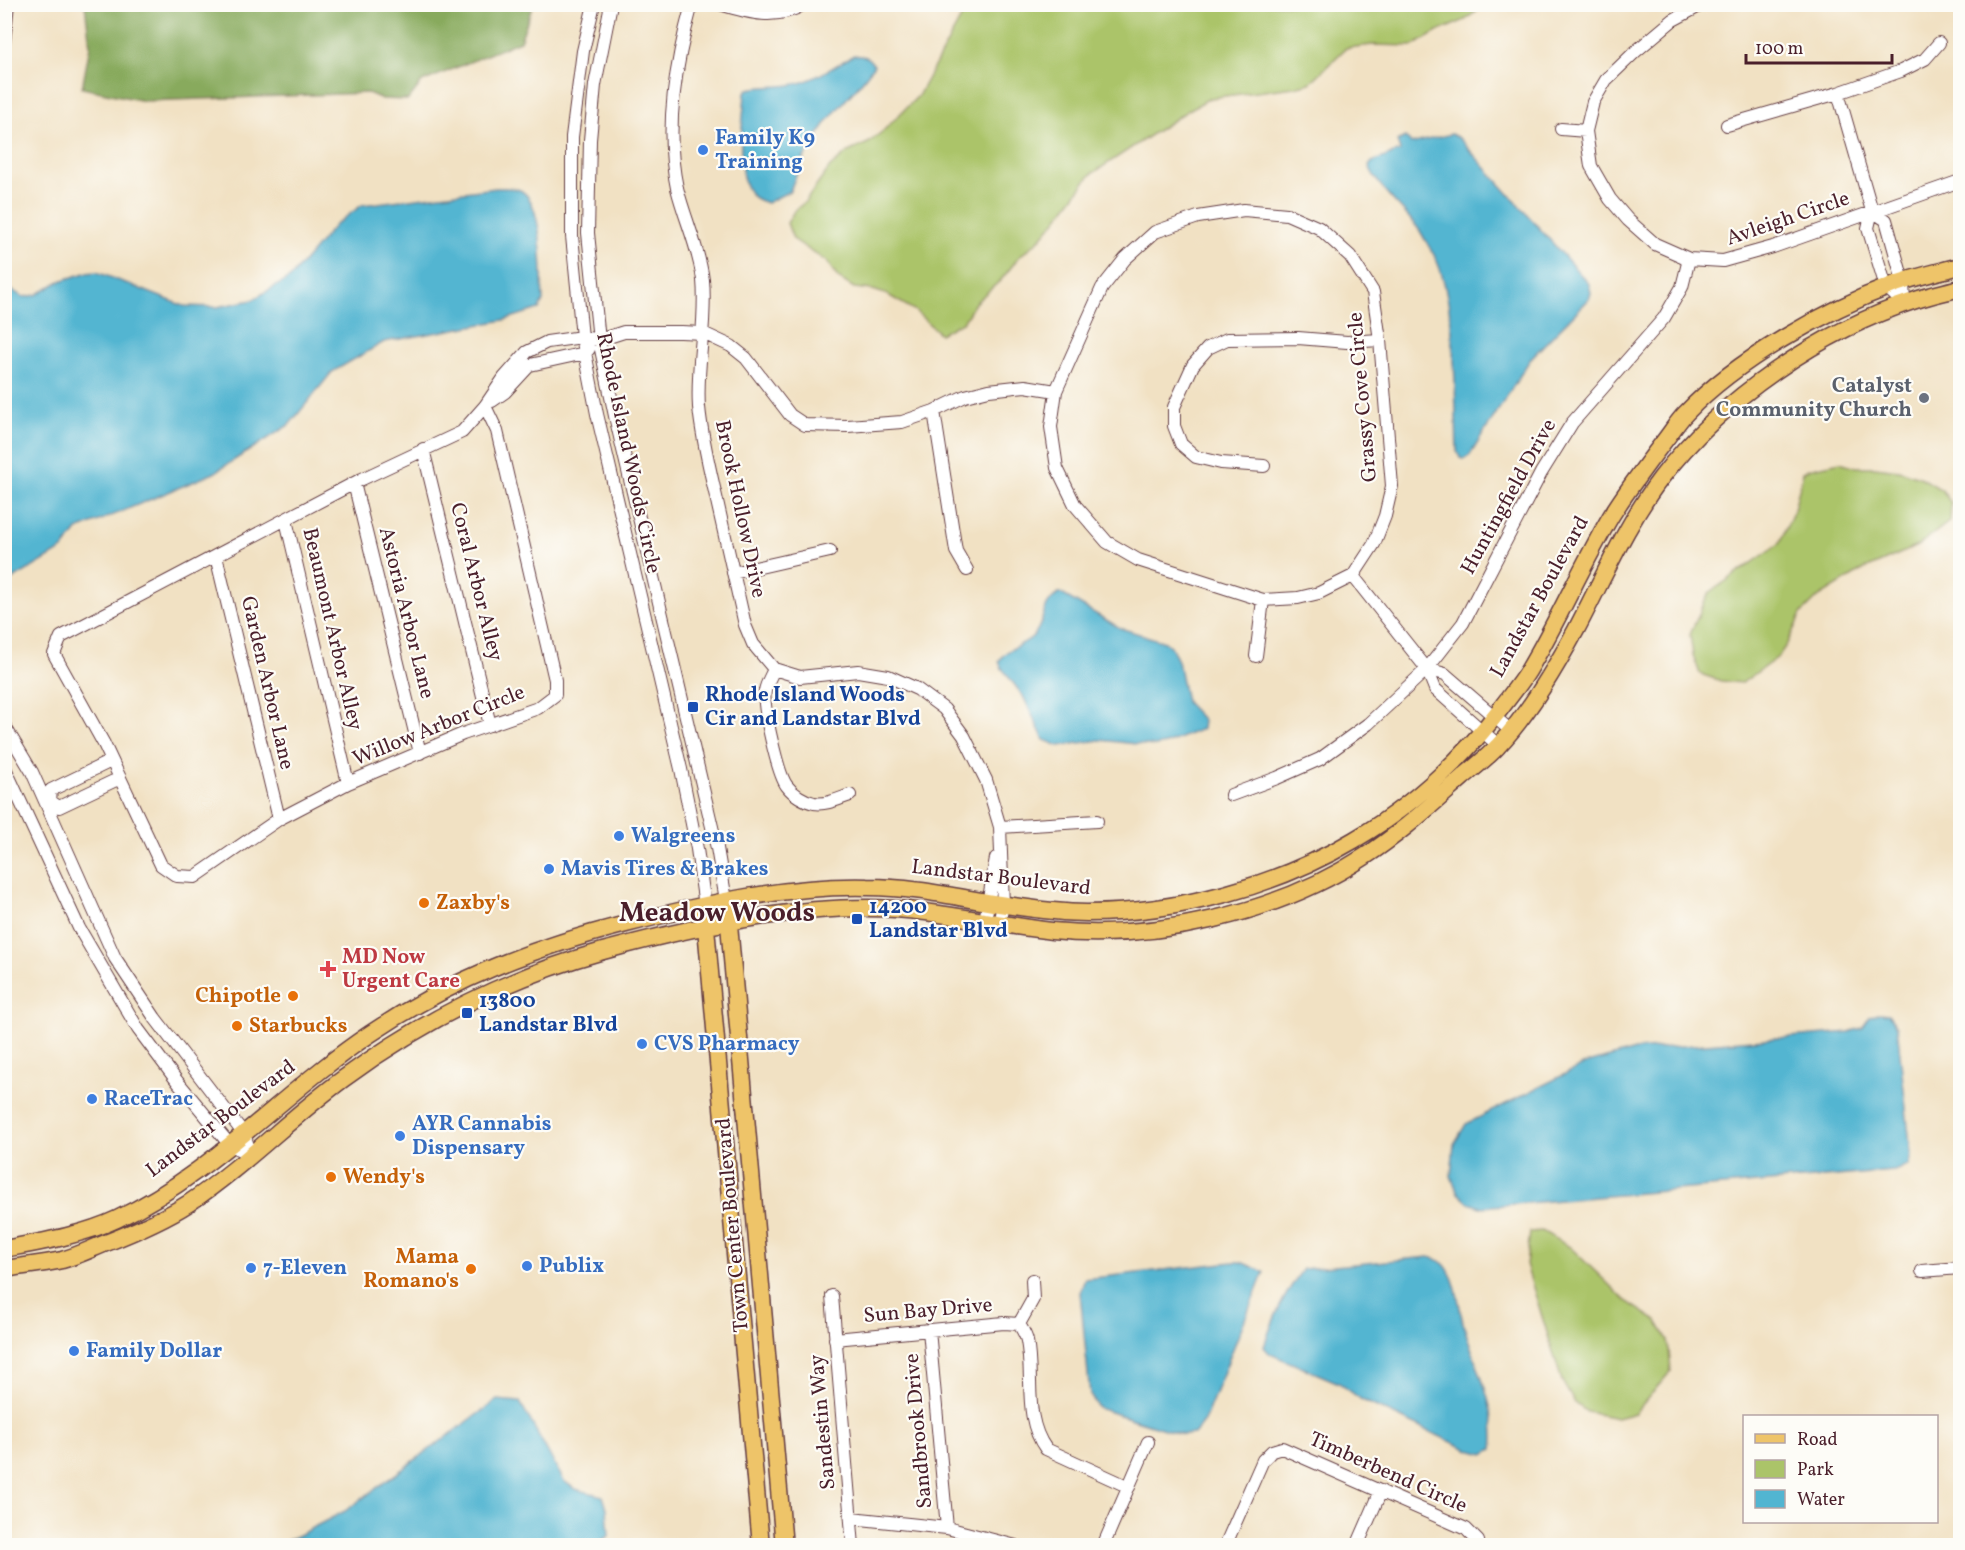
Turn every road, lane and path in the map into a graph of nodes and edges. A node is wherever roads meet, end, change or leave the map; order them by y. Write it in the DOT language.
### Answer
graph roads {
  1 [pos="9,4"];
  2 [pos="594,4"];
  3 [pos="611,4"];
  4 [pos="692,4"];
  5 [pos="720,4"];
  6 [pos="804,4"];
  7 [pos="1703,4"];
  8 [pos="4,43"];
  9 [pos="1939,43"];
  10 [pos="1838,93"];
  11 [pos="1727,125"];
  12 [pos="1562,129"];
  13 [pos="1586,131"];
  14 [pos="572,137"];
  15 [pos="590,140"];
  16 [pos="1960,181"];
  17 [pos="1872,211"];
  18 [pos="1689,259"];
  19 [pos="1960,266"];
  20 [pos="1903,281"];
  21 [pos="1886,287"];
  22 [pos="1960,288"];
  23 [pos="1904,304"];
  24 [pos="703,333"];
  25 [pos="582,337"];
  26 [pos="1380,339"];
  27 [pos="599,340"];
  28 [pos="585,353"];
  29 [pos="1056,391"];
  30 [pos="484,406"];
  31 [pos="934,411"];
  32 [pos="423,449"];
  33 [pos="1264,466"];
  34 [pos="354,483"];
  35 [pos="286,520"];
  36 [pos="830,551"];
  37 [pos="216,556"];
  38 [pos="967,570"];
  39 [pos="733,573"];
  40 [pos="1353,576"];
  41 [pos="1263,600"];
  42 [pos="1256,656"];
  43 [pos="774,669"];
  44 [pos="1427,669"];
  45 [pos="1494,718"];
  46 [pos="490,725"];
  47 [pos="4,726"];
  48 [pos="1511,731"];
  49 [pos="1482,732"];
  50 [pos="1499,746"];
  51 [pos="420,753"];
  52 [pos="111,761"];
  53 [pos="4,766"];
  54 [pos="80,775"];
  55 [pos="120,778"];
  56 [pos="348,783"];
  57 [pos="89,793"];
  58 [pos="850,795"];
  59 [pos="1231,795"];
  60 [pos="48,802"];
  61 [pos="25,813"];
  62 [pos="279,819"];
  63 [pos="1097,821"];
  64 [pos="1000,827"];
  65 [pos="726,900"];
  66 [pos="995,903"];
  67 [pos="705,906"];
  68 [pos="730,922"];
  69 [pos="992,922"];
  70 [pos="706,927"];
  71 [pos="244,1134"];
  72 [pos="230,1145"];
  73 [pos="251,1155"];
  74 [pos="4,1249"];
  75 [pos="758,1257"];
  76 [pos="735,1259"];
  77 [pos="1960,1268"];
  78 [pos="4,1269"];
  79 [pos="1922,1271"];
  80 [pos="1032,1280"];
  81 [pos="832,1296"];
  82 [pos="1020,1324"];
  83 [pos="929,1330"];
  84 [pos="836,1339"];
  85 [pos="1148,1442"];
  86 [pos="1129,1487"];
  87 [pos="1382,1491"];
  88 [pos="851,1518"];
  89 [pos="947,1528"];
  90 [pos="761,1545"];
  91 [pos="784,1545"];
  92 [pos="853,1545"];
  93 [pos="1016,1545"];
  94 [pos="1103,1545"];
  95 [pos="1225,1545"];
  96 [pos="1357,1545"];
  97 [pos="1479,1545"];
  1 -- 8 [label="street"];
  2 -- 14 [label="street, Rhode Island Woods Circle"];
  3 -- 15 [label="street, Rhode Island Woods Circle"];
  4 -- 24 [label="street, Brook Hollow Drive"];
  5 -- 6 [label="street"];
  7 -- 13 [label="street, Avleigh Circle"];
  9 -- 10 [label="street"];
  10 -- 11 [label="street"];
  10 -- 17 [label="street"];
  12 -- 13 [label="street"];
  13 -- 18 [label="street, Avleigh Circle"];
  14 -- 15 [label="street"];
  14 -- 25 [label="street, Rhode Island Woods Circle"];
  15 -- 27 [label="street, Rhode Island Woods Circle"];
  16 -- 17 [label="street, Avleigh Circle"];
  17 -- 18 [label="street, Avleigh Circle"];
  17 -- 20 [label="street"];
  17 -- 21 [label="street"];
  18 -- 44 [label="street, Huntingfield Drive"];
  19 -- 20 [label="main road, Landstar Boulevard"];
  20 -- 21 [label="main road, Landstar Boulevard"];
  20 -- 23 [label="street"];
  21 -- 23 [label="street"];
  21 -- 45 [label="main road, Landstar Boulevard"];
  22 -- 23 [label="main road, Landstar Boulevard"];
  23 -- 48 [label="main road, Landstar Boulevard"];
  24 -- 27 [label="street"];
  24 -- 31 [label="street"];
  24 -- 39 [label="street, Brook Hollow Drive"];
  25 -- 27 [label="street"];
  25 -- 28 [label="street, Rhode Island Woods Circle"];
  25 -- 30 [label="street"];
  26 -- 29 [label="street, Grassy Cove Circle"];
  26 -- 33 [label="street"];
  26 -- 40 [label="street, Grassy Cove Circle"];
  27 -- 28 [label="street"];
  27 -- 65 [label="street, Rhode Island Woods Circle"];
  28 -- 30 [label="street"];
  28 -- 67 [label="street, Rhode Island Woods Circle"];
  29 -- 31 [label="street"];
  29 -- 41 [label="street, Grassy Cove Circle"];
  30 -- 32 [label="street"];
  30 -- 46 [label="street, Willow Arbor Circle"];
  31 -- 38 [label="street"];
  32 -- 34 [label="street"];
  32 -- 46 [label="street, Coral Arbor Alley"];
  34 -- 35 [label="street"];
  34 -- 51 [label="street, Astoria Arbor Lane"];
  35 -- 37 [label="street"];
  35 -- 56 [label="street, Beaumont Arbor Alley"];
  36 -- 39 [label="street"];
  37 -- 52 [label="street"];
  37 -- 62 [label="street, Garden Arbor Lane"];
  39 -- 43 [label="street, Brook Hollow Drive"];
  40 -- 41 [label="street, Grassy Cove Circle"];
  40 -- 44 [label="street"];
  41 -- 42 [label="street"];
  43 -- 58 [label="street"];
  43 -- 64 [label="street"];
  44 -- 45 [label="street"];
  44 -- 49 [label="street"];
  44 -- 59 [label="street, Huntingfield Drive"];
  45 -- 48 [label="street"];
  45 -- 49 [label="main road, Landstar Boulevard"];
  46 -- 51 [label="street, Willow Arbor Circle"];
  47 -- 60 [label="street"];
  48 -- 50 [label="main road, Landstar Boulevard"];
  49 -- 50 [label="street"];
  49 -- 66 [label="main road, Landstar Boulevard"];
  50 -- 69 [label="main road, Landstar Boulevard"];
  51 -- 56 [label="street, Willow Arbor Circle"];
  52 -- 54 [label="street"];
  52 -- 55 [label="street, Willow Arbor Circle"];
  53 -- 61 [label="street"];
  54 -- 57 [label="street"];
  54 -- 60 [label="street"];
  55 -- 57 [label="street"];
  55 -- 62 [label="street, Willow Arbor Circle"];
  56 -- 62 [label="street, Willow Arbor Circle"];
  57 -- 60 [label="street"];
  60 -- 61 [label="street"];
  60 -- 71 [label="street"];
  61 -- 72 [label="street"];
  63 -- 64 [label="street"];
  64 -- 66 [label="street"];
  65 -- 66 [label="main road, Landstar Boulevard"];
  65 -- 67 [label="main road, Landstar Boulevard"];
  65 -- 68 [label="main road, Town Center Boulevard"];
  66 -- 69 [label="street"];
  67 -- 70 [label="main road, Town Center Boulevard"];
  67 -- 71 [label="main road, Landstar Boulevard"];
  68 -- 69 [label="main road, Landstar Boulevard"];
  68 -- 70 [label="main road, Landstar Boulevard"];
  68 -- 75 [label="main road, Town Center Boulevard"];
  70 -- 73 [label="main road, Landstar Boulevard"];
  70 -- 76 [label="main road, Town Center Boulevard"];
  71 -- 72 [label="main road, Landstar Boulevard"];
  71 -- 73 [label="street"];
  72 -- 73 [label="street"];
  72 -- 74 [label="main road, Landstar Boulevard"];
  73 -- 78 [label="main road, Landstar Boulevard"];
  75 -- 76 [label="street"];
  75 -- 91 [label="main road, Town Center Boulevard"];
  76 -- 90 [label="main road, Town Center Boulevard"];
  77 -- 79 [label="street"];
  80 -- 82 [label="street"];
  81 -- 84 [label="street, Sandestin Way"];
  82 -- 83 [label="street, Sun Bay Drive"];
  82 -- 86 [label="street, Sun Bay Drive"];
  83 -- 84 [label="street, Sun Bay Drive"];
  83 -- 89 [label="street, Sandbrook Drive"];
  84 -- 88 [label="street, Sandestin Way"];
  85 -- 86 [label="street"];
  86 -- 94 [label="street"];
  87 -- 95 [label="street, Timberbend Circle"];
  87 -- 96 [label="street"];
  87 -- 97 [label="street, Timberbend Circle"];
  88 -- 89 [label="street"];
  88 -- 92 [label="street, Sandestin Way"];
  89 -- 93 [label="street"];
}
